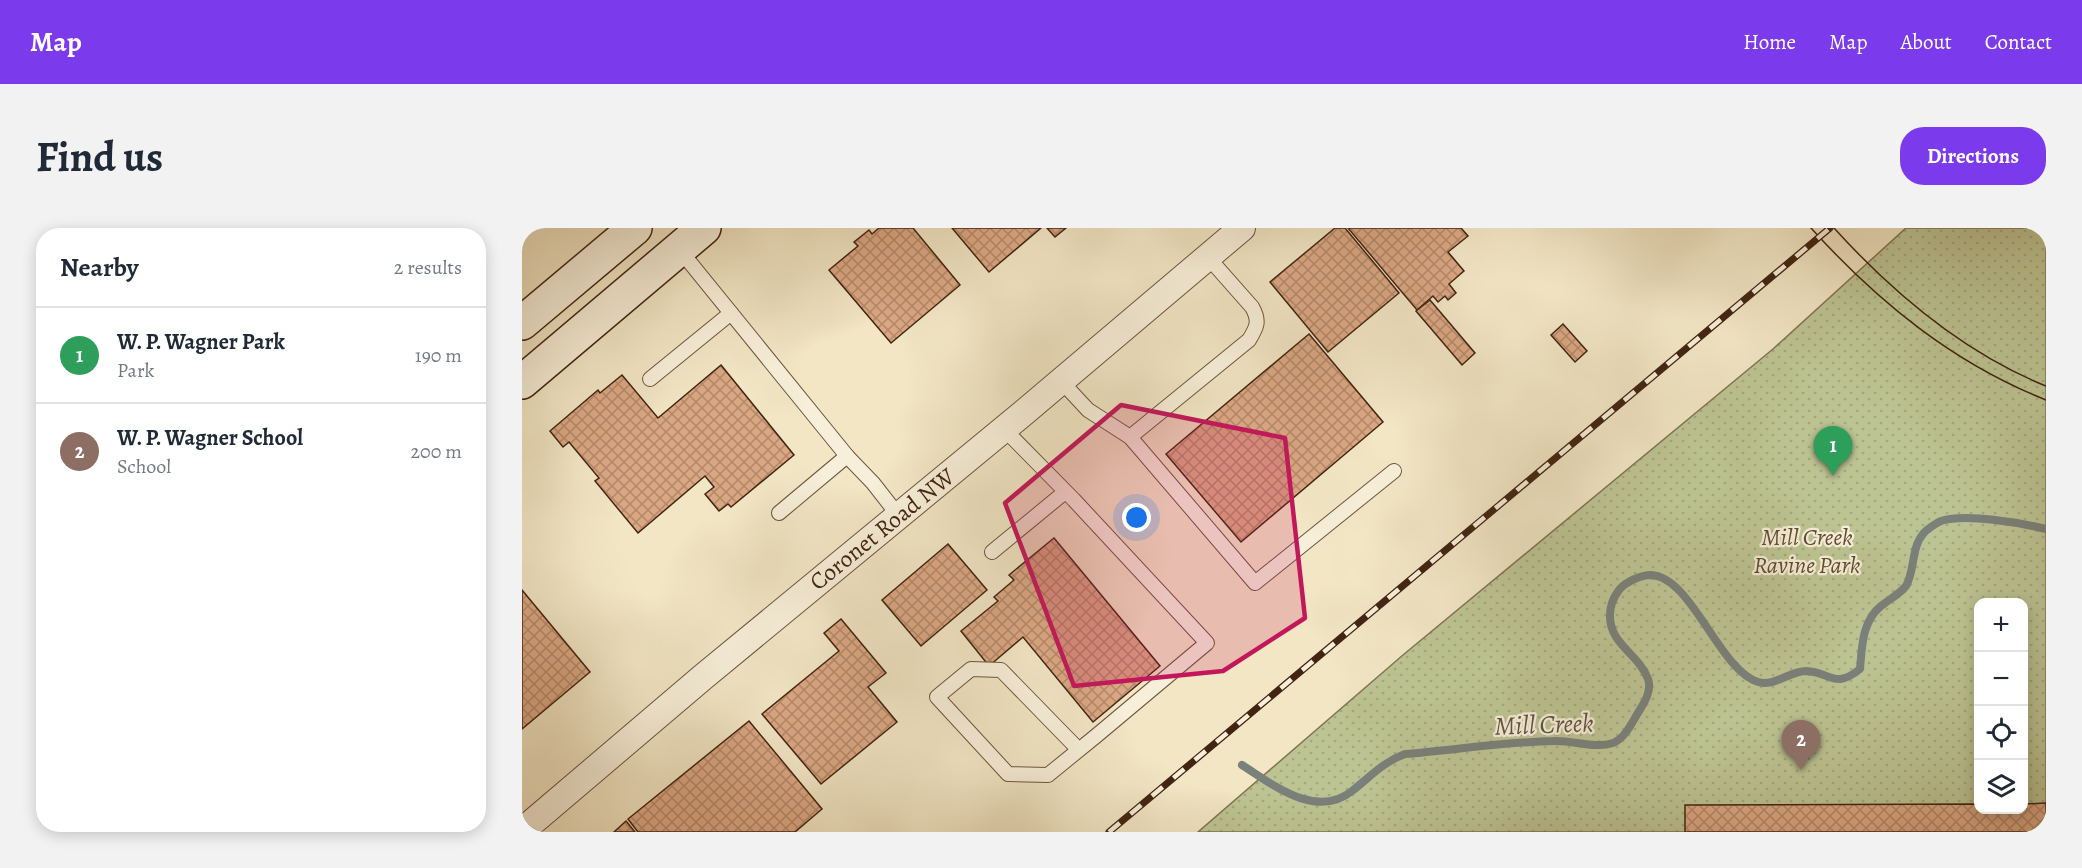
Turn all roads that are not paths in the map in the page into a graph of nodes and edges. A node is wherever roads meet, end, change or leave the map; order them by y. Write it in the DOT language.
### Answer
graph roads {
  1 [pos="635,228"];
  2 [pos="704,228"];
  3 [pos="1242,228"];
  4 [pos="679,249"];
  5 [pos="1207,256"];
  6 [pos="731,313"];
  7 [pos="522,323"];
  8 [pos="650,379"];
  9 [pos="1061,381"];
  10 [pos="522,382"];
  11 [pos="1004,429"];
  12 [pos="1130,437"];
  13 [pos="847,456"];
  14 [pos="1394,471"];
  15 [pos="1065,492"];
  16 [pos="779,513"];
  17 [pos="898,515"];
  18 [pos="992,552"];
  19 [pos="1079,750"];
  20 [pos="522,831"];
  1 -- 7 [label="main road"];
  2 -- 4 [label="main road"];
  3 -- 5 [label="street, Coronet Road NW"];
  4 -- 6 [label="lane"];
  4 -- 10 [label="main road"];
  5 -- 9 [label="street, Coronet Road NW"];
  5 -- 12 [label="lane"];
  6 -- 8 [label="lane"];
  6 -- 13 [label="lane"];
  9 -- 11 [label="street, Coronet Road NW"];
  9 -- 12 [label="lane"];
  11 -- 15 [label="lane"];
  11 -- 17 [label="street, Coronet Road NW"];
  12 -- 14 [label="lane"];
  13 -- 16 [label="lane"];
  13 -- 17 [label="lane"];
  15 -- 18 [label="lane"];
  15 -- 19 [label="lane"];
  17 -- 20 [label="street, Coronet Road NW"];
  19 -- 19 [label="lane"];
}
